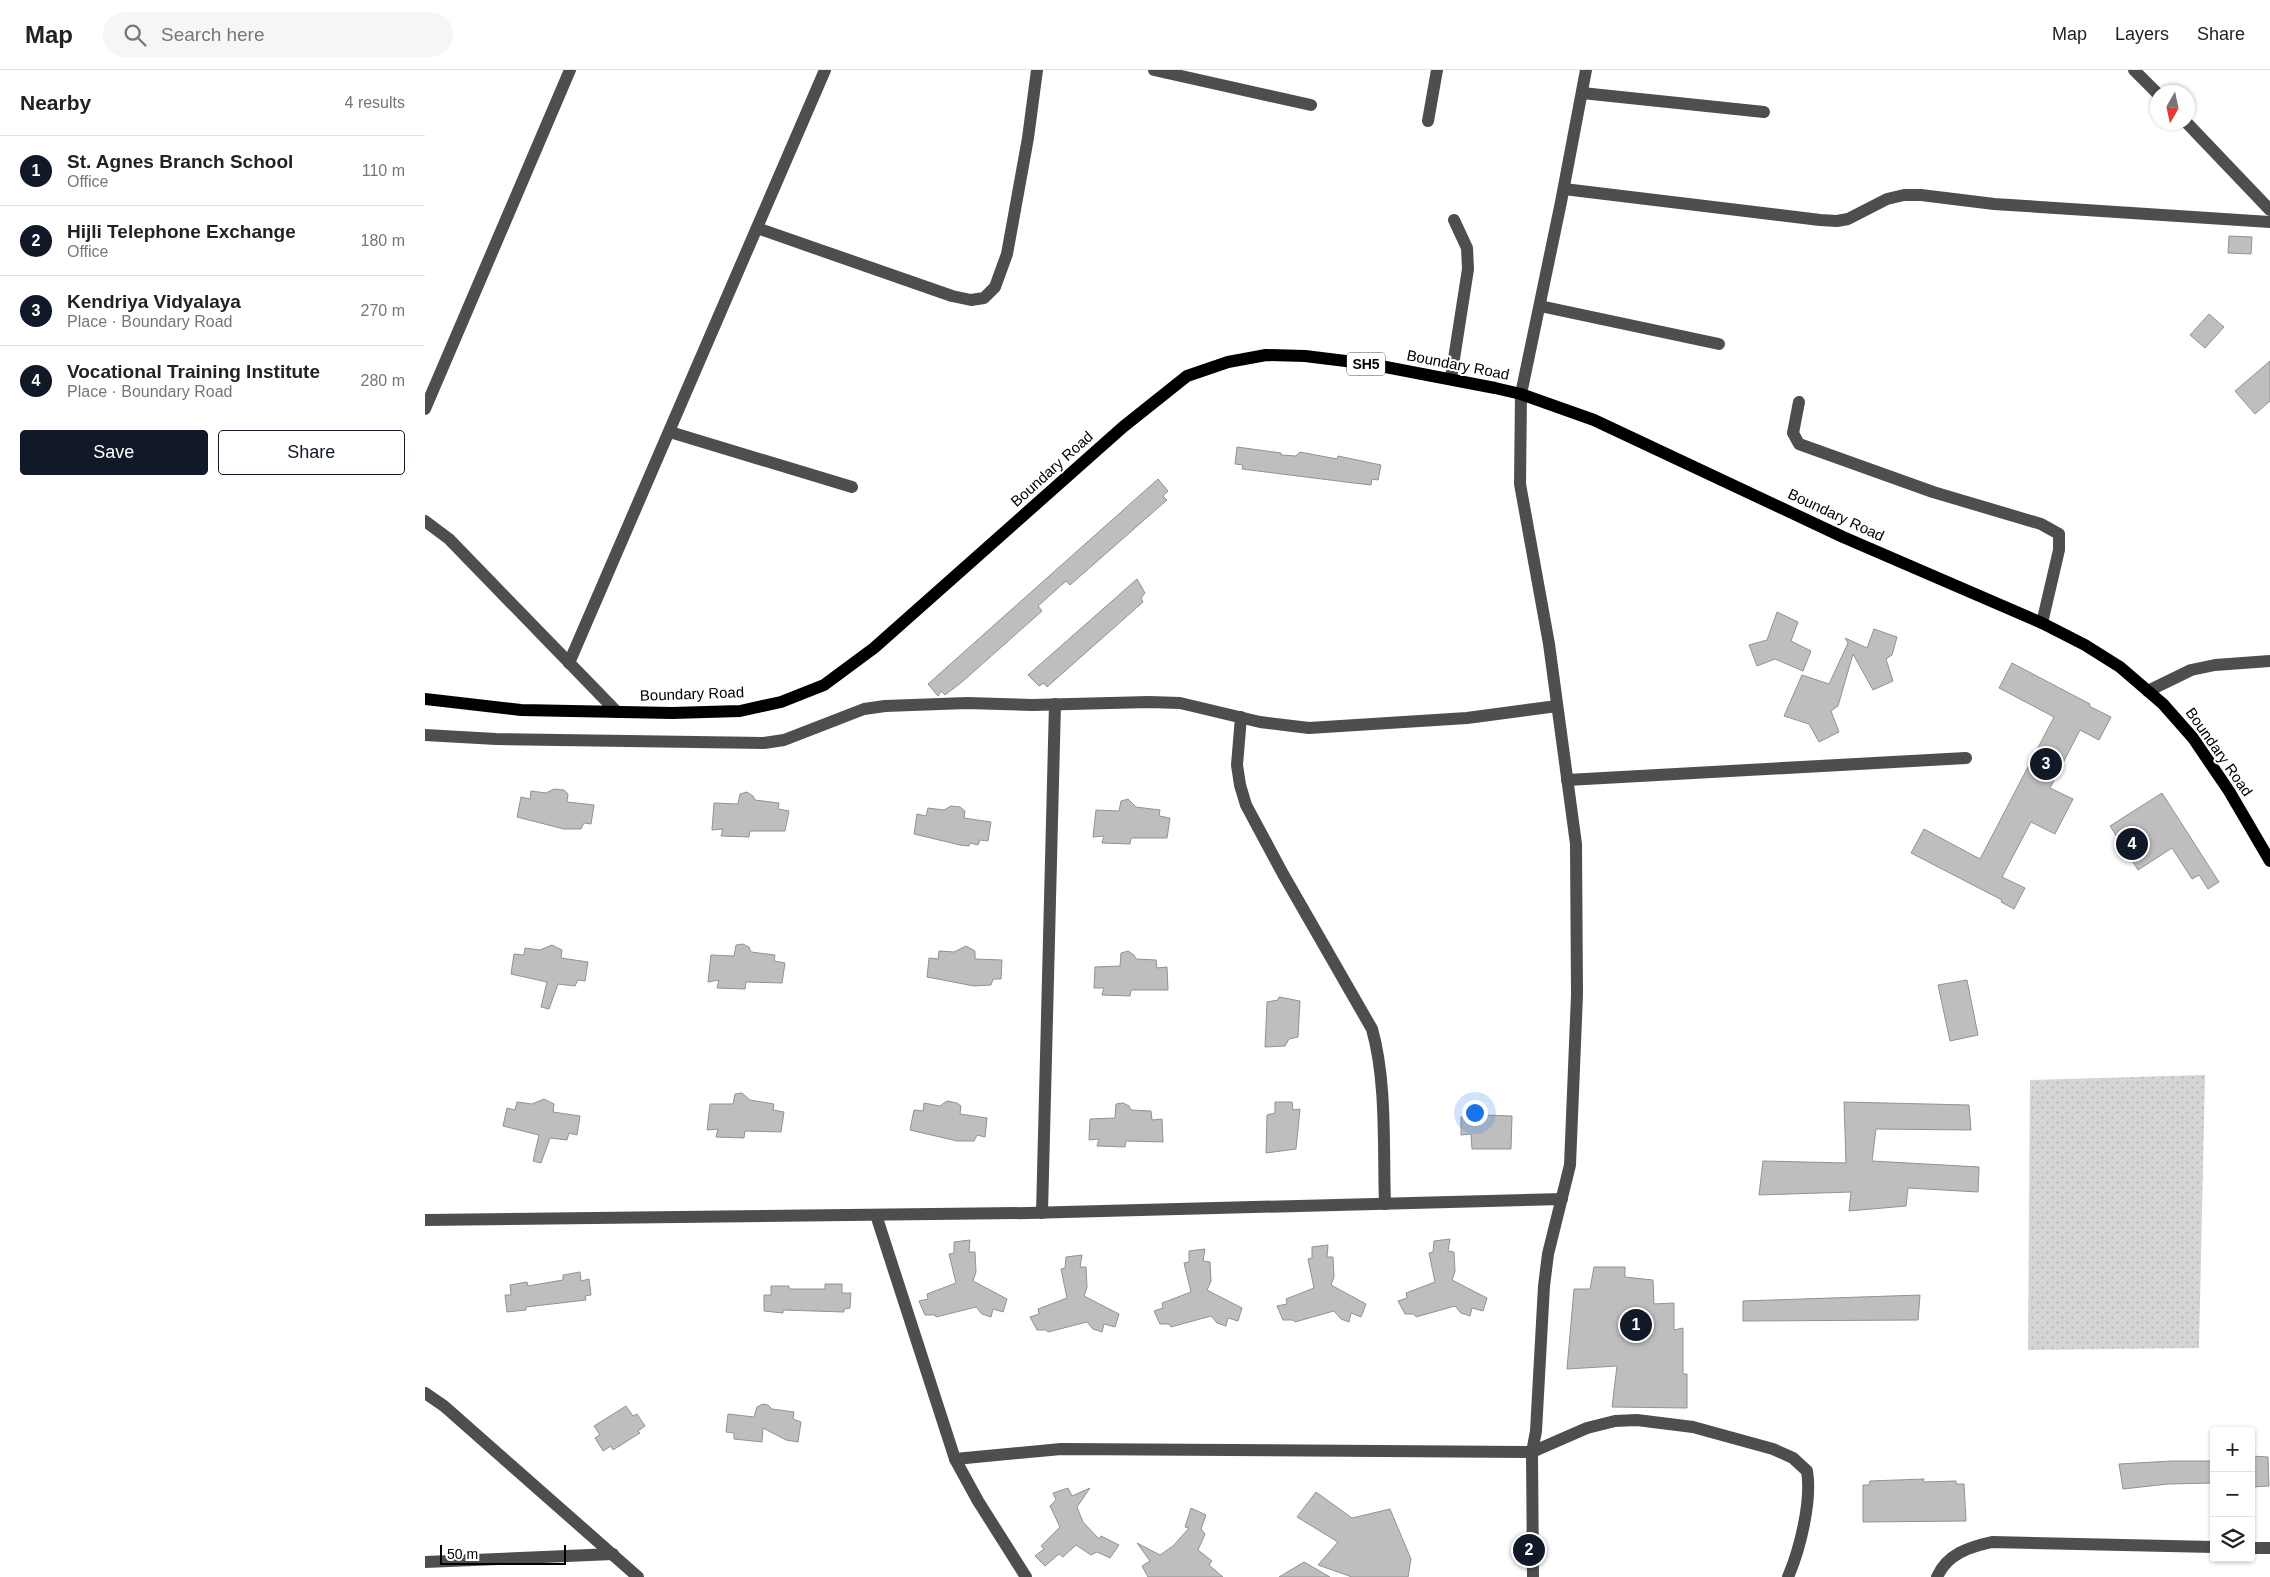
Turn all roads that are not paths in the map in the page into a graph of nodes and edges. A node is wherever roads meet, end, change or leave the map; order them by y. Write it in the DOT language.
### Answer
graph roads {
  1 [pos="570,70"];
  2 [pos="825,70"];
  3 [pos="1037,70"];
  4 [pos="1154,70"];
  5 [pos="1437,70"];
  6 [pos="1586,70"];
  7 [pos="2135,70"];
  8 [pos="2150,86"];
  9 [pos="1582,93"];
  10 [pos="1311,105"];
  11 [pos="1764,112"];
  12 [pos="1428,120"];
  13 [pos="2194,130"];
  14 [pos="1564,189"];
  15 [pos="2270,210"];
  16 [pos="1454,220"];
  17 [pos="2270,222"];
  18 [pos="757,228"];
  19 [pos="1540,306"];
  20 [pos="1719,344"];
  21 [pos="1451,378"];
  22 [pos="1521,394"];
  23 [pos="1799,402"];
  24 [pos="425,409"];
  25 [pos="669,432"];
  26 [pos="853,487"];
  27 [pos="425,520"];
  28 [pos="2042,624"];
  29 [pos="2270,661"];
  30 [pos="569,663"];
  31 [pos="2148,691"];
  32 [pos="425,699"];
  33 [pos="1055,704"];
  34 [pos="1557,706"];
  35 [pos="617,712"];
  36 [pos="1241,717"];
  37 [pos="425,735"];
  38 [pos="1966,758"];
  39 [pos="1567,780"];
  40 [pos="2265,841"];
  41 [pos="2270,861"];
  42 [pos="1562,1200"];
  43 [pos="1385,1204"];
  44 [pos="1042,1213"];
  45 [pos="876,1215"];
  46 [pos="425,1220"];
  47 [pos="425,1393"];
  48 [pos="1532,1452"];
  49 [pos="955,1459"];
  50 [pos="2210,1547"];
  51 [pos="2255,1548"];
  52 [pos="2270,1548"];
  53 [pos="613,1554"];
  54 [pos="425,1562"];
  55 [pos="638,1577"];
  56 [pos="1026,1577"];
  57 [pos="1533,1577"];
  58 [pos="1788,1577"];
  59 [pos="1937,1577"];
  1 -- 24 [label="street"];
  2 -- 18 [label="street"];
  3 -- 18 [label="street"];
  4 -- 10 [label="street"];
  5 -- 12 [label="street"];
  6 -- 9 [label="street"];
  7 -- 8 [label="street"];
  9 -- 11 [label="street"];
  9 -- 14 [label="street"];
  13 -- 15 [label="street"];
  14 -- 17 [label="street"];
  14 -- 19 [label="street"];
  16 -- 21 [label="street"];
  18 -- 25 [label="street"];
  19 -- 20 [label="street"];
  19 -- 22 [label="street"];
  21 -- 22 [label="main road, Boundary Road / SH5"];
  21 -- 35 [label="main road, Boundary Road / SH5"];
  22 -- 28 [label="main road, Boundary Road / SH5"];
  22 -- 34 [label="street"];
  23 -- 28 [label="street"];
  25 -- 26 [label="street"];
  25 -- 30 [label="street"];
  27 -- 30 [label="street"];
  28 -- 31 [label="main road, Boundary Road / SH5"];
  29 -- 31 [label="street"];
  30 -- 35 [label="street"];
  31 -- 40 [label="main road, Boundary Road / SH5"];
  32 -- 35 [label="main road, Boundary Road / SH5"];
  33 -- 36 [label="street"];
  33 -- 37 [label="street"];
  33 -- 44 [label="street"];
  34 -- 36 [label="street"];
  34 -- 39 [label="street"];
  36 -- 43 [label="street"];
  38 -- 39 [label="street"];
  39 -- 42 [label="street"];
  40 -- 41 [label="main road, Boundary Road / SH5"];
  42 -- 43 [label="street"];
  42 -- 48 [label="street"];
  43 -- 44 [label="street"];
  44 -- 45 [label="street"];
  45 -- 46 [label="street"];
  45 -- 49 [label="street"];
  47 -- 53 [label="street"];
  48 -- 49 [label="street"];
  48 -- 57 [label="street"];
  48 -- 58 [label="street"];
  49 -- 56 [label="street"];
  50 -- 59 [label="street"];
  51 -- 52 [label="street"];
  53 -- 54 [label="street"];
  53 -- 55 [label="street"];
}
